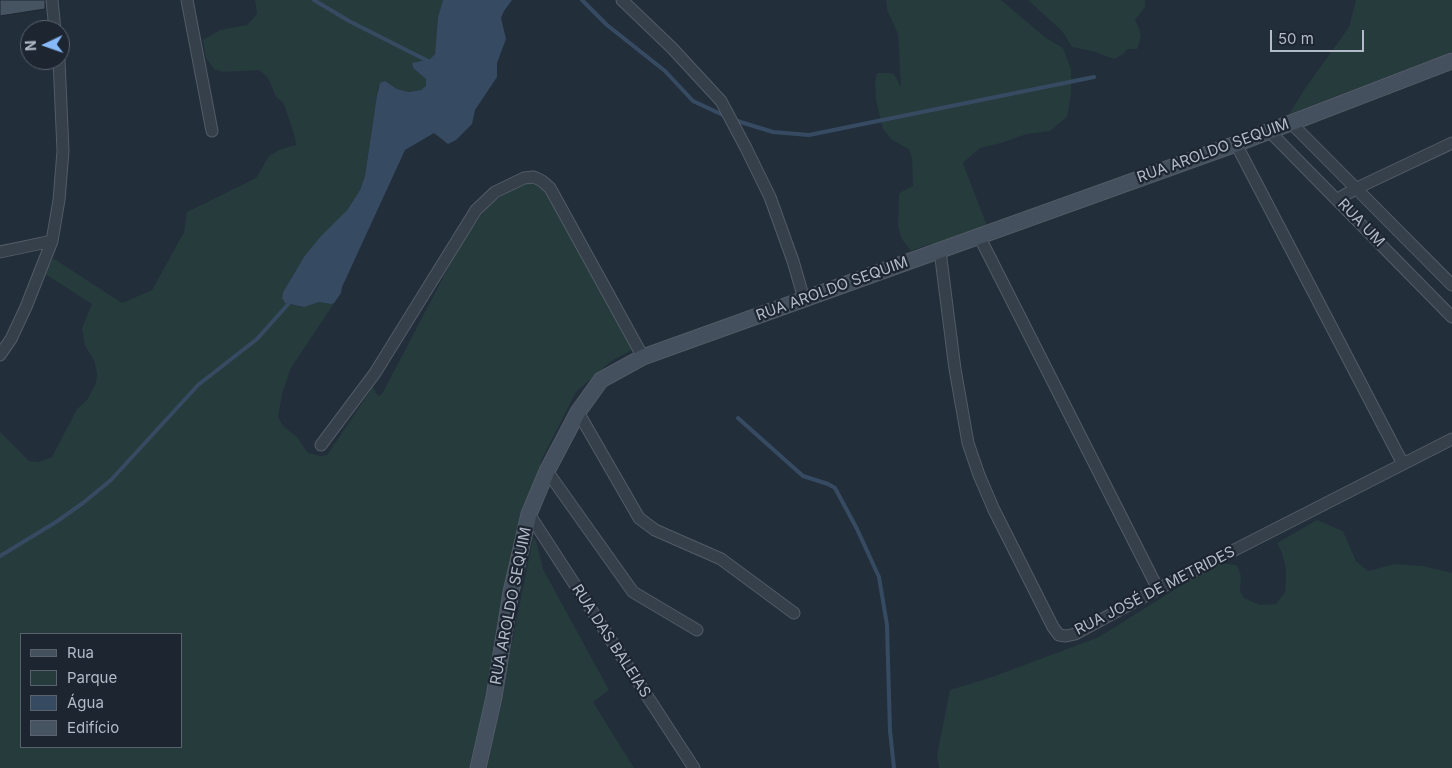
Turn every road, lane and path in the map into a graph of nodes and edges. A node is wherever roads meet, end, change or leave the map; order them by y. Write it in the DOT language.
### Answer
graph roads {
  1 [pos="52,0"];
  2 [pos="187,0"];
  3 [pos="622,0"];
  4 [pos="55,20"];
  5 [pos="1452,61"];
  6 [pos="59,70"];
  7 [pos="1290,122"];
  8 [pos="1269,130"];
  9 [pos="212,131"];
  10 [pos="1452,143"];
  11 [pos="1236,144"];
  12 [pos="1357,188"];
  13 [pos="1338,199"];
  14 [pos="979,236"];
  15 [pos="52,240"];
  16 [pos="940,251"];
  17 [pos="0,252"];
  18 [pos="1452,285"];
  19 [pos="804,299"];
  20 [pos="1452,317"];
  21 [pos="0,355"];
  22 [pos="643,357"];
  23 [pos="578,412"];
  24 [pos="1452,439"];
  25 [pos="321,445"];
  26 [pos="1403,464"];
  27 [pos="547,471"];
  28 [pos="529,514"];
  29 [pos="1158,589"];
  30 [pos="794,613"];
  31 [pos="697,630"];
  32 [pos="478,768"];
  33 [pos="694,768"];
  1 -- 4 [label="street"];
  2 -- 9 [label="street"];
  3 -- 19 [label="street"];
  5 -- 7 [label="street, RUA AROLDO SEQUIM"];
  6 -- 15 [label="street"];
  7 -- 8 [label="street, RUA AROLDO SEQUIM"];
  7 -- 12 [label="street, RUA UM"];
  8 -- 11 [label="street, RUA AROLDO SEQUIM"];
  8 -- 13 [label="street, RUA UM"];
  10 -- 12 [label="street"];
  11 -- 14 [label="street, RUA AROLDO SEQUIM"];
  11 -- 26 [label="street"];
  12 -- 13 [label="street"];
  12 -- 18 [label="street, RUA UM"];
  13 -- 20 [label="street, RUA UM"];
  14 -- 16 [label="street, RUA AROLDO SEQUIM"];
  14 -- 29 [label="street"];
  15 -- 17 [label="street"];
  15 -- 21 [label="street"];
  16 -- 19 [label="street, RUA AROLDO SEQUIM"];
  16 -- 29 [label="street, RUA JOSÉ DE METRIDES"];
  19 -- 22 [label="street, RUA AROLDO SEQUIM"];
  22 -- 23 [label="street, RUA AROLDO SEQUIM"];
  22 -- 25 [label="street"];
  23 -- 27 [label="street, RUA AROLDO SEQUIM"];
  23 -- 30 [label="street"];
  24 -- 26 [label="street, RUA JOSÉ DE METRIDES"];
  26 -- 29 [label="street, RUA JOSÉ DE METRIDES"];
  27 -- 28 [label="street, RUA AROLDO SEQUIM"];
  27 -- 31 [label="street"];
  28 -- 32 [label="street, RUA AROLDO SEQUIM"];
  28 -- 33 [label="street, RUA DAS BALEIAS"];
}
